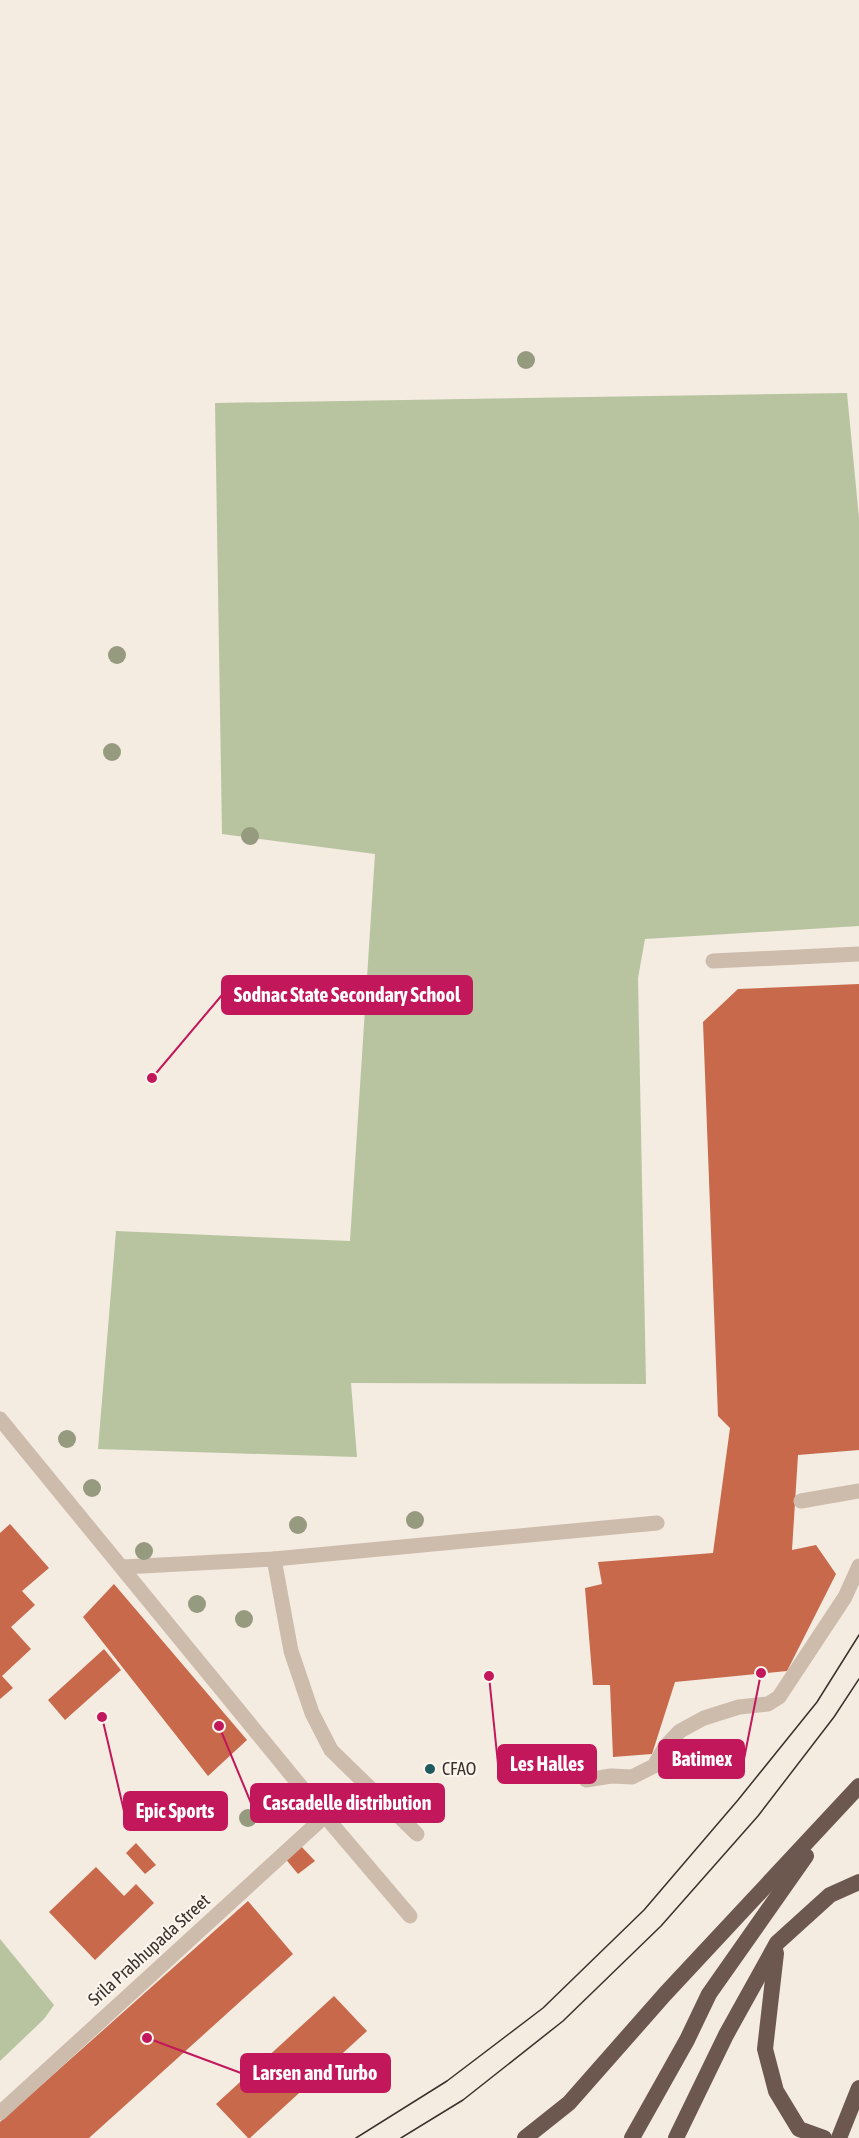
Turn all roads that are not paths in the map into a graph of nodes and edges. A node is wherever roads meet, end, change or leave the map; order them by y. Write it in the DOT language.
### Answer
graph roads {
  1 [pos="859,954"];
  2 [pos="712,961"];
  3 [pos="0,1419"];
  4 [pos="859,1491"];
  5 [pos="801,1501"];
  6 [pos="657,1523"];
  7 [pos="274,1559"];
  8 [pos="859,1566"];
  9 [pos="123,1567"];
  10 [pos="586,1780"];
  11 [pos="859,1786"];
  12 [pos="842,1806"];
  13 [pos="325,1816"];
  14 [pos="417,1834"];
  15 [pos="859,1882"];
  16 [pos="410,1916"];
  17 [pos="777,1943"];
  18 [pos="859,2088"];
  19 [pos="0,2113"];
  20 [pos="525,2138"];
  21 [pos="632,2138"];
  22 [pos="676,2138"];
  23 [pos="824,2138"];
  24 [pos="839,2138"];
  1 -- 2 [label="street"];
  3 -- 9 [label="street"];
  4 -- 5 [label="street"];
  6 -- 7 [label="street"];
  7 -- 9 [label="street"];
  7 -- 14 [label="street"];
  8 -- 10 [label="street"];
  9 -- 13 [label="street"];
  11 -- 12 [label="highway"];
  12 -- 20 [label="highway"];
  12 -- 21 [label="highway"];
  13 -- 16 [label="street"];
  13 -- 19 [label="street, Srila Prabhupada Street"];
  15 -- 17 [label="highway"];
  17 -- 22 [label="highway"];
  17 -- 23 [label="highway"];
  18 -- 24 [label="highway"];
}
